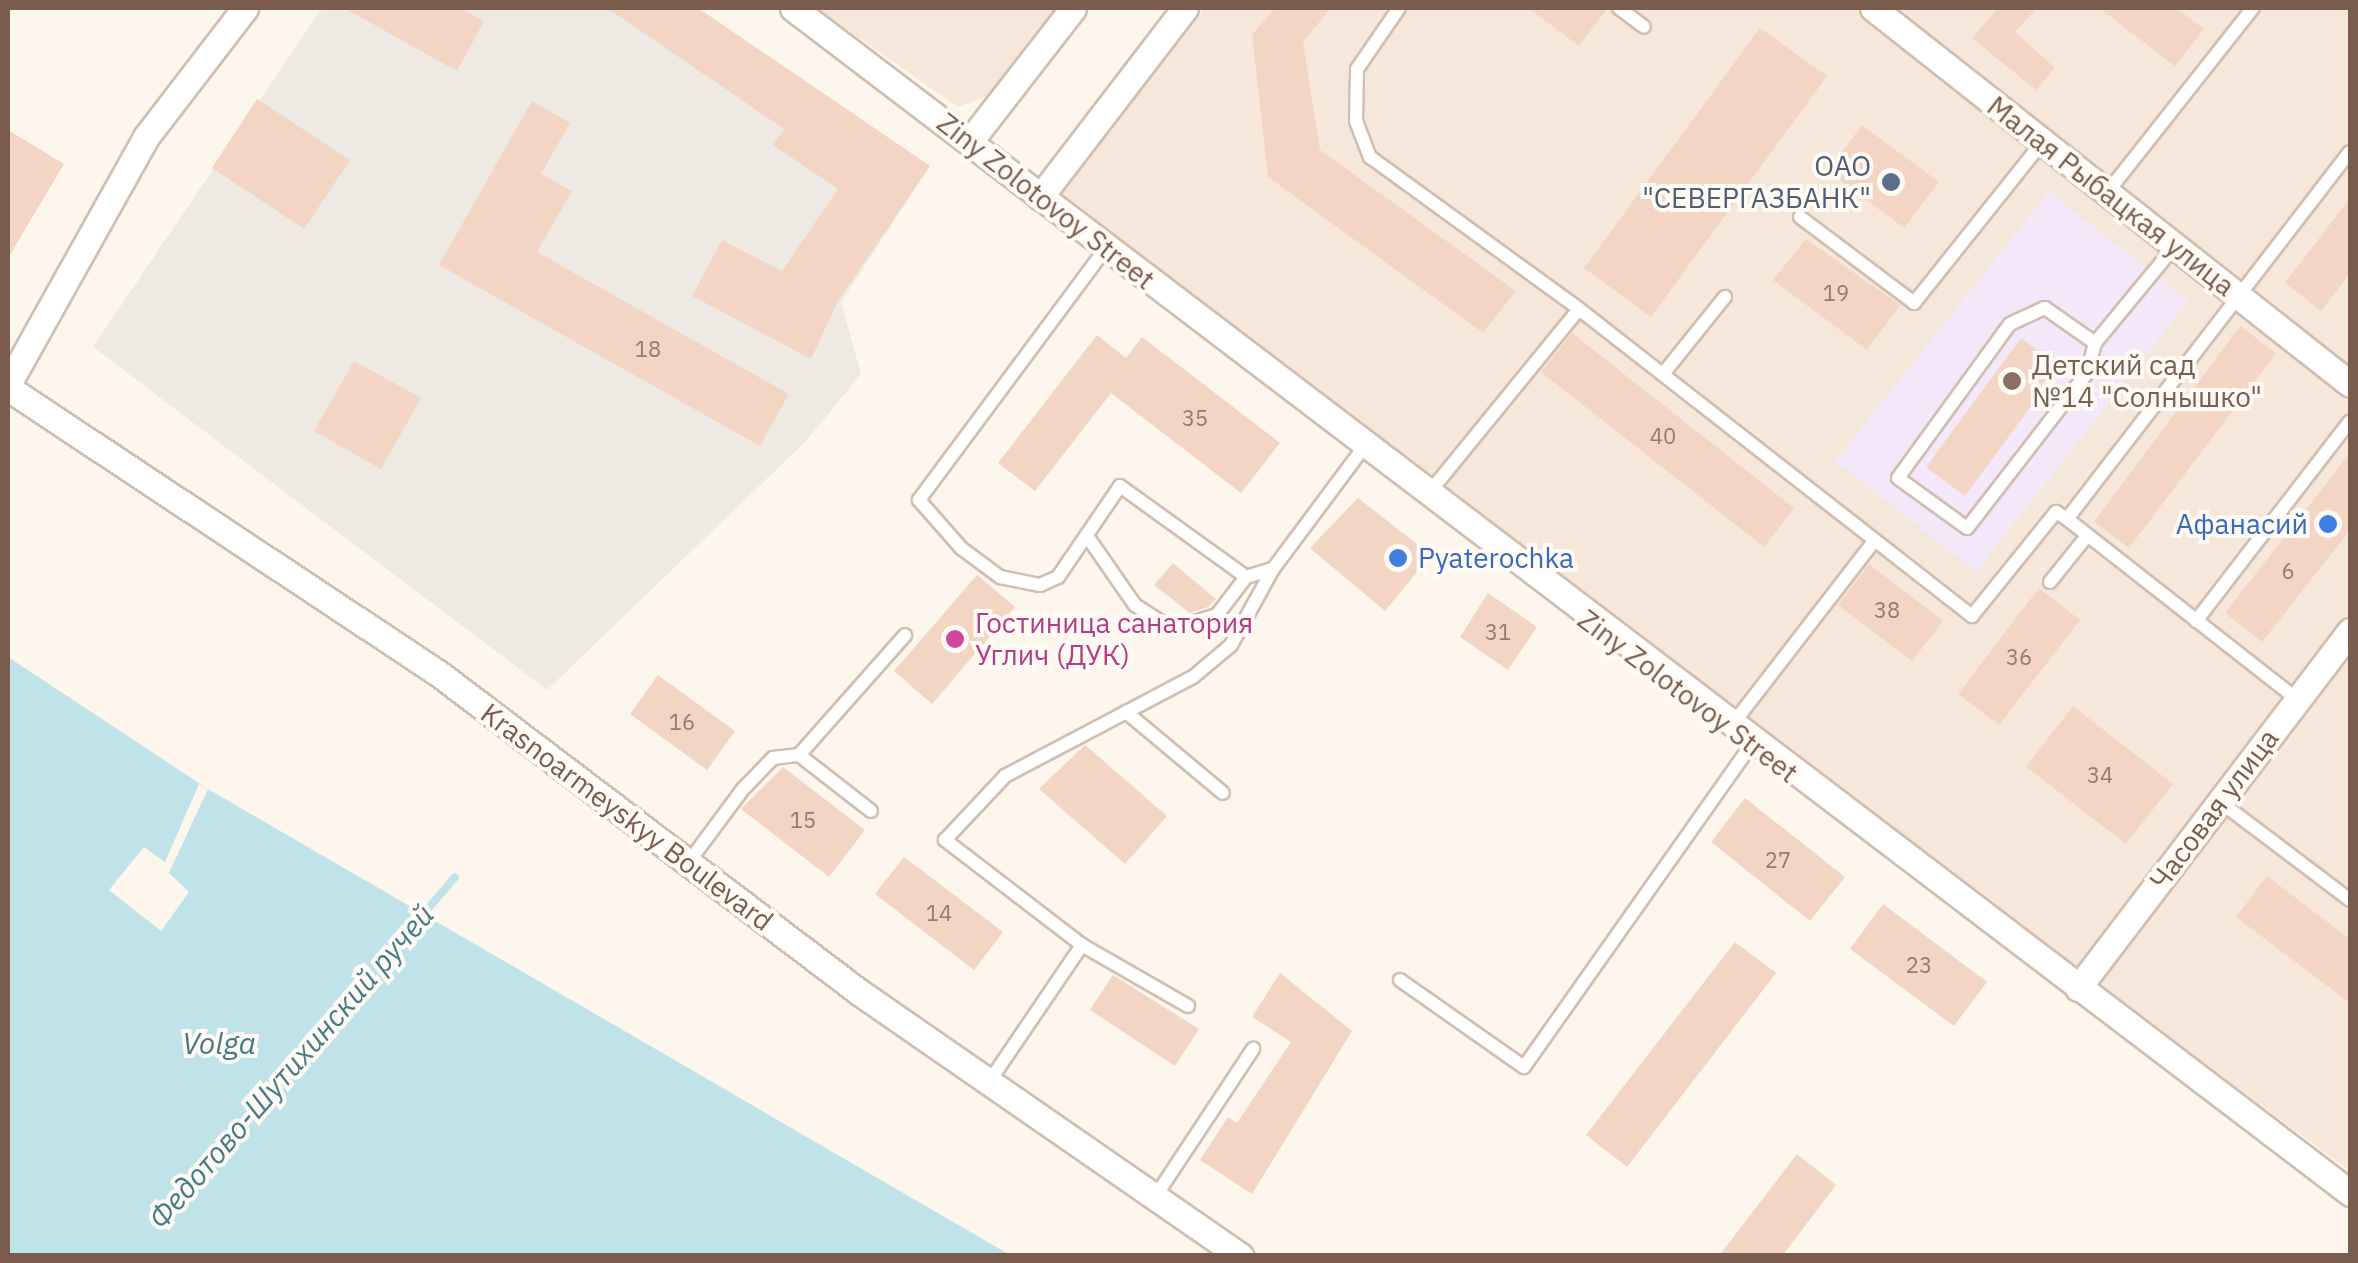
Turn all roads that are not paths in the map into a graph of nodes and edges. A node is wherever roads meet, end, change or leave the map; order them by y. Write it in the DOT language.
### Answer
graph roads {
  1 [pos="245,8"];
  2 [pos="793,8"];
  3 [pos="1073,8"];
  4 [pos="1185,8"];
  5 [pos="1399,8"];
  6 [pos="1618,8"];
  7 [pos="1873,8"];
  8 [pos="2253,8"];
  9 [pos="1644,27"];
  10 [pos="970,141"];
  11 [pos="2041,144"];
  12 [pos="2350,152"];
  13 [pos="2106,194"];
  14 [pos="1040,197"];
  15 [pos="1800,218"];
  16 [pos="2176,246"];
  17 [pos="1106,248"];
  18 [pos="2237,295"];
  19 [pos="1725,296"];
  20 [pos="1579,309"];
  21 [pos="2095,343"];
  22 [pos="1663,374"];
  23 [pos="2350,384"];
  24 [pos="8,386"];
  25 [pos="2350,421"];
  26 [pos="1364,447"];
  27 [pos="1427,495"];
  28 [pos="2067,520"];
  29 [pos="1086,536"];
  30 [pos="2088,536"];
  31 [pos="1874,541"];
  32 [pos="1273,569"];
  33 [pos="1246,577"];
  34 [pos="2050,582"];
  35 [pos="2196,621"];
  36 [pos="2350,631"];
  37 [pos="905,634"];
  38 [pos="2298,700"];
  39 [pos="1126,712"];
  40 [pos="1729,728"];
  41 [pos="1751,745"];
  42 [pos="799,754"];
  43 [pos="1223,793"];
  44 [pos="2218,801"];
  45 [pos="871,811"];
  46 [pos="688,863"];
  47 [pos="2350,900"];
  48 [pos="1082,945"];
  49 [pos="1400,980"];
  50 [pos="2078,988"];
  51 [pos="1188,1006"];
  52 [pos="1253,1049"];
  53 [pos="989,1082"];
  54 [pos="2350,1194"];
  55 [pos="1154,1197"];
  56 [pos="1240,1256"];
  1 -- 24 [label="street"];
  2 -- 10 [label="street, Ziny Zolotovoy Street"];
  3 -- 10 [label="street"];
  4 -- 14 [label="street"];
  5 -- 20 [label="lane"];
  6 -- 9 [label="lane"];
  7 -- 11 [label="street, Малая Рыбацкая улица"];
  8 -- 13 [label="lane"];
  10 -- 14 [label="street, Ziny Zolotovoy Street"];
  11 -- 13 [label="street, Малая Рыбацкая улица"];
  11 -- 15 [label="lane"];
  12 -- 18 [label="lane"];
  13 -- 16 [label="street, Малая Рыбацкая улица"];
  14 -- 17 [label="street, Ziny Zolotovoy Street"];
  16 -- 18 [label="street, Малая Рыбацкая улица"];
  16 -- 21 [label="lane"];
  17 -- 26 [label="street, Ziny Zolotovoy Street"];
  17 -- 29 [label="lane"];
  18 -- 23 [label="street, Малая Рыбацкая улица"];
  18 -- 28 [label="lane"];
  19 -- 22 [label="lane"];
  20 -- 22 [label="lane"];
  20 -- 27 [label="lane"];
  21 -- 21 [label="lane"];
  22 -- 31 [label="lane"];
  24 -- 46 [label="street, Krasnoarmeyskyy Boulevard"];
  25 -- 35 [label="lane"];
  26 -- 27 [label="street, Ziny Zolotovoy Street"];
  26 -- 32 [label="lane"];
  27 -- 40 [label="street, Ziny Zolotovoy Street"];
  28 -- 30 [label="lane"];
  28 -- 31 [label="lane"];
  29 -- 33 [label="lane"];
  29 -- 33 [label="lane"];
  30 -- 34 [label="lane"];
  30 -- 35 [label="lane"];
  31 -- 40 [label="lane"];
  32 -- 33 [label="lane"];
  32 -- 39 [label="lane"];
  35 -- 38 [label="lane"];
  36 -- 38 [label="street, Часовая улица"];
  37 -- 42 [label="lane"];
  38 -- 44 [label="street, Часовая улица"];
  39 -- 43 [label="lane"];
  39 -- 48 [label="lane"];
  40 -- 41 [label="street, Ziny Zolotovoy Street"];
  41 -- 49 [label="lane"];
  41 -- 50 [label="street, Ziny Zolotovoy Street"];
  42 -- 45 [label="lane"];
  42 -- 46 [label="lane"];
  44 -- 47 [label="lane"];
  44 -- 50 [label="street, Часовая улица"];
  46 -- 53 [label="street, Krasnoarmeyskyy Boulevard"];
  48 -- 51 [label="lane"];
  48 -- 53 [label="lane"];
  50 -- 54 [label="street, Ziny Zolotovoy Street"];
  52 -- 55 [label="lane"];
  53 -- 55 [label="street, Krasnoarmeyskyy Boulevard"];
  55 -- 56 [label="street, Krasnoarmeyskyy Boulevard"];
}
